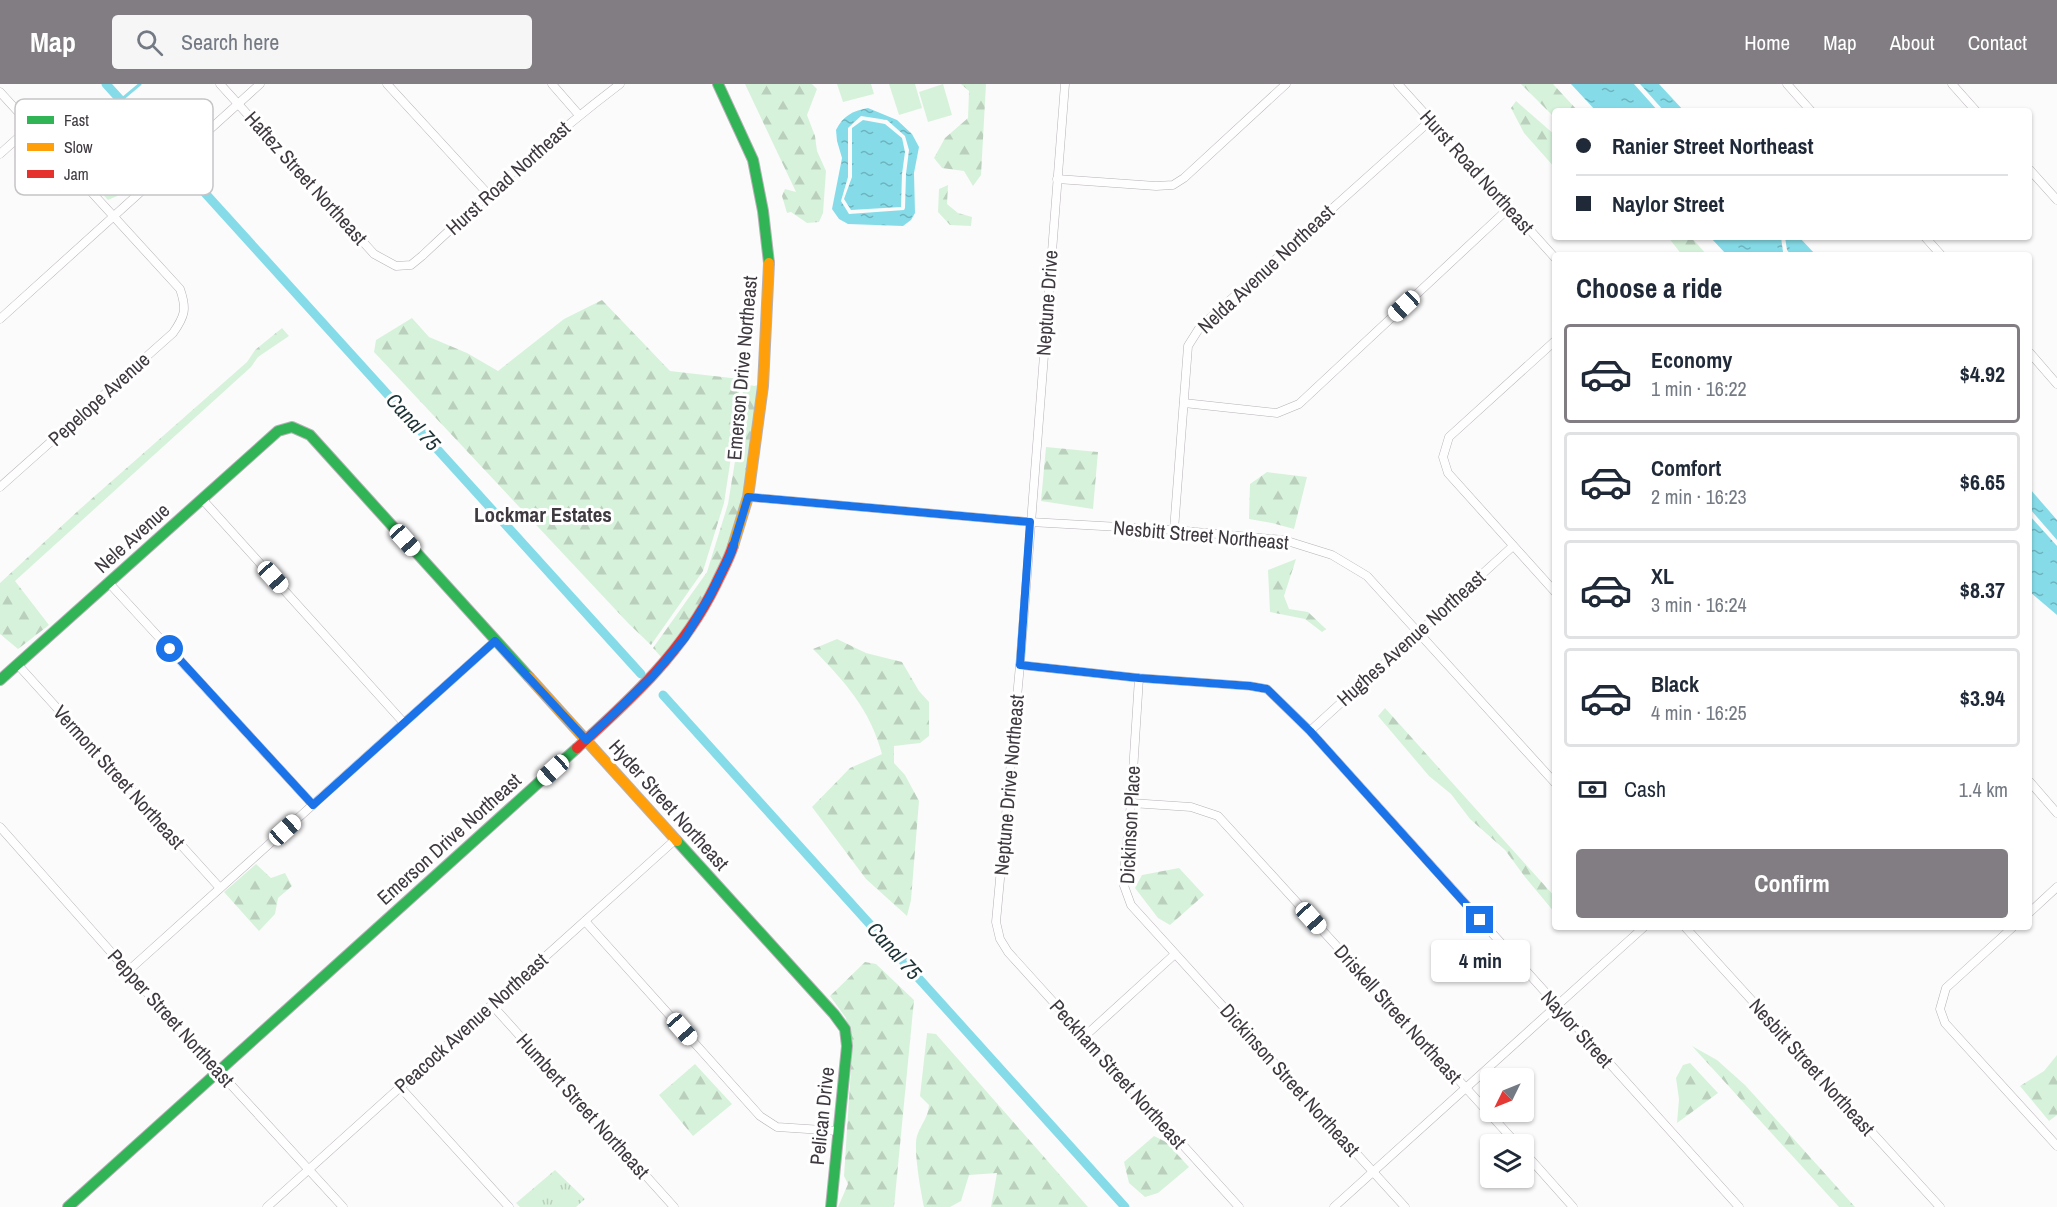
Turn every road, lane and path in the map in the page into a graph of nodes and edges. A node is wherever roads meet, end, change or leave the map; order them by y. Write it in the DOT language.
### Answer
graph roads {
  1 [pos="220,84"];
  2 [pos="260,84"];
  3 [pos="387,84"];
  4 [pos="552,84"];
  5 [pos="620,84"];
  6 [pos="718,84"];
  7 [pos="1065,84"];
  8 [pos="1286,84"];
  9 [pos="1398,84"];
  10 [pos="1787,84"];
  11 [pos="1952,84"];
  12 [pos="0,92"];
  13 [pos="238,104"];
  14 [pos="15,108"];
  15 [pos="1808,108"];
  16 [pos="1973,108"];
  17 [pos="579,115"];
  18 [pos="1431,120"];
  19 [pos="213,127"];
  20 [pos="15,140"];
  21 [pos="0,154"];
  22 [pos="2032,172"];
  23 [pos="1057,179"];
  24 [pos="488,194"];
  25 [pos="94,195"];
  26 [pos="138,195"];
  27 [pos="2057,200"];
  28 [pos="1509,208"];
  29 [pos="114,217"];
  30 [pos="1927,240"];
  31 [pos="1938,252"];
  32 [pos="1552,256"];
  33 [pos="396,266"];
  34 [pos="0,319"];
  35 [pos="1552,344"];
  36 [pos="2032,355"];
  37 [pos="2057,384"];
  38 [pos="1184,403"];
  39 [pos="292,427"];
  40 [pos="0,487"];
  41 [pos="748,497"];
  42 [pos="202,499"];
  43 [pos="1030,522"];
  44 [pos="1174,530"];
  45 [pos="1513,546"];
  46 [pos="109,583"];
  47 [pos="1552,588"];
  48 [pos="1417,632"];
  49 [pos="495,641"];
  50 [pos="18,665"];
  51 [pos="1020,665"];
  52 [pos="1139,678"];
  53 [pos="0,680"];
  54 [pos="404,723"];
  55 [pos="1310,731"];
  56 [pos="586,740"];
  57 [pos="1552,780"];
  58 [pos="2032,784"];
  59 [pos="1131,803"];
  60 [pos="313,805"];
  61 [pos="2057,813"];
  62 [pos="0,827"];
  63 [pos="676,839"];
  64 [pos="2057,887"];
  65 [pos="220,888"];
  66 [pos="2032,910"];
  67 [pos="585,921"];
  68 [pos="1641,930"];
  69 [pos="1688,930"];
  70 [pos="2010,930"];
  71 [pos="1000,939"];
  72 [pos="1175,954"];
  73 [pos="128,971"];
  74 [pos="492,1005"];
  75 [pos="1557,1006"];
  76 [pos="845,1029"];
  77 [pos="1085,1036"];
  78 [pos="219,1071"];
  79 [pos="400,1087"];
  80 [pos="1466,1088"];
  81 [pos="838,1131"];
  82 [pos="1508,1134"];
  83 [pos="2057,1146"];
  84 [pos="1534,1163"];
  85 [pos="309,1169"];
  86 [pos="1373,1172"];
  87 [pos="68,1207"];
  88 [pos="267,1207"];
  89 [pos="343,1207"];
  90 [pos="509,1207"];
  91 [pos="674,1207"];
  92 [pos="831,1207"];
  93 [pos="1239,1207"];
  94 [pos="1334,1207"];
  95 [pos="1405,1207"];
  96 [pos="1573,1207"];
  97 [pos="1739,1207"];
  98 [pos="1940,1207"];
  1 -- 13 [label="street, Haftez Street Northeast"];
  2 -- 13 [label="street"];
  3 -- 24 [label="street"];
  4 -- 17 [label="street"];
  5 -- 17 [label="street, Hurst Road Northeast"];
  6 -- 41 [label="street, Emerson Drive Northeast"];
  7 -- 23 [label="street, Neptune Drive"];
  8 -- 23 [label="street"];
  9 -- 18 [label="street, Hurst Road Northeast"];
  10 -- 15 [label="street"];
  11 -- 16 [label="street"];
  12 -- 14 [label="street"];
  13 -- 19 [label="street"];
  13 -- 33 [label="street, Haftez Street Northeast"];
  17 -- 24 [label="street, Hurst Road Northeast"];
  18 -- 28 [label="street, Hurst Road Northeast"];
  18 -- 38 [label="street, Nelda Avenue Northeast"];
  20 -- 21 [label="street"];
  22 -- 27 [label="street"];
  23 -- 43 [label="street, Neptune Drive"];
  24 -- 33 [label="street, Hurst Road Northeast"];
  25 -- 29 [label="street"];
  26 -- 29 [label="street"];
  28 -- 32 [label="street, Hurst Road Northeast"];
  28 -- 38 [label="street"];
  29 -- 34 [label="street"];
  29 -- 40 [label="street, Pepelope Avenue"];
  30 -- 31 [label="street"];
  35 -- 45 [label="street"];
  36 -- 37 [label="street"];
  38 -- 44 [label="street, Nelda Avenue Northeast"];
  39 -- 42 [label="street, Nele Avenue"];
  39 -- 49 [label="street, Hyder Street Northeast"];
  41 -- 43 [label="street, Nesbitt Street Northeast"];
  41 -- 56 [label="street, Emerson Drive Northeast"];
  42 -- 46 [label="street, Nele Avenue"];
  42 -- 54 [label="street"];
  43 -- 44 [label="street, Nesbitt Street Northeast"];
  43 -- 51 [label="street, Neptune Drive Northeast"];
  44 -- 48 [label="street, Nesbitt Street Northeast"];
  45 -- 47 [label="street"];
  45 -- 48 [label="street, Hughes Avenue Northeast"];
  46 -- 50 [label="street, Nele Avenue"];
  46 -- 60 [label="street"];
  48 -- 55 [label="street, Hughes Avenue Northeast"];
  48 -- 57 [label="street, Nesbitt Street Northeast"];
  49 -- 54 [label="street"];
  49 -- 56 [label="street, Hyder Street Northeast"];
  50 -- 53 [label="street, Nele Avenue"];
  50 -- 65 [label="street, Vermont Street Northeast"];
  51 -- 52 [label="street, Naylor Street"];
  51 -- 71 [label="street, Neptune Drive Northeast"];
  52 -- 55 [label="street, Naylor Street"];
  52 -- 59 [label="street, Dickinson Place"];
  54 -- 60 [label="street"];
  55 -- 75 [label="street, Naylor Street"];
  56 -- 63 [label="street, Hyder Street Northeast"];
  56 -- 78 [label="street, Emerson Drive Northeast"];
  58 -- 61 [label="street"];
  59 -- 72 [label="street, Dickinson Place"];
  59 -- 80 [label="street, Driskell Street Northeast"];
  60 -- 65 [label="street"];
  62 -- 73 [label="street, Pepper Street Northeast"];
  63 -- 67 [label="street, Peacock Avenue Northeast"];
  63 -- 76 [label="street, Hyder Street Northeast"];
  64 -- 66 [label="street"];
  65 -- 73 [label="street"];
  67 -- 74 [label="street, Peacock Avenue Northeast"];
  67 -- 81 [label="street"];
  68 -- 75 [label="street"];
  69 -- 98 [label="street, Nesbitt Street Northeast"];
  70 -- 83 [label="street"];
  71 -- 77 [label="street, Peckham Street Northeast"];
  72 -- 77 [label="street"];
  72 -- 86 [label="street, Dickinson Street Northeast"];
  73 -- 78 [label="street, Pepper Street Northeast"];
  74 -- 79 [label="street, Peacock Avenue Northeast"];
  74 -- 91 [label="street, Humbert Street Northeast"];
  75 -- 80 [label="street"];
  75 -- 97 [label="street, Naylor Street"];
  76 -- 81 [label="street, Pelican Drive"];
  77 -- 93 [label="street, Peckham Street Northeast"];
  78 -- 85 [label="street, Pepper Street Northeast"];
  78 -- 87 [label="street, Emerson Drive Northeast"];
  79 -- 85 [label="street, Peacock Avenue Northeast"];
  79 -- 90 [label="street"];
  80 -- 82 [label="street, Driskell Street Northeast"];
  80 -- 86 [label="street"];
  81 -- 92 [label="street, Pelican Drive"];
  84 -- 96 [label="street"];
  85 -- 88 [label="street, Peacock Avenue Northeast"];
  85 -- 89 [label="street, Pepper Street Northeast"];
  86 -- 94 [label="street"];
  86 -- 95 [label="street, Dickinson Street Northeast"];
}
